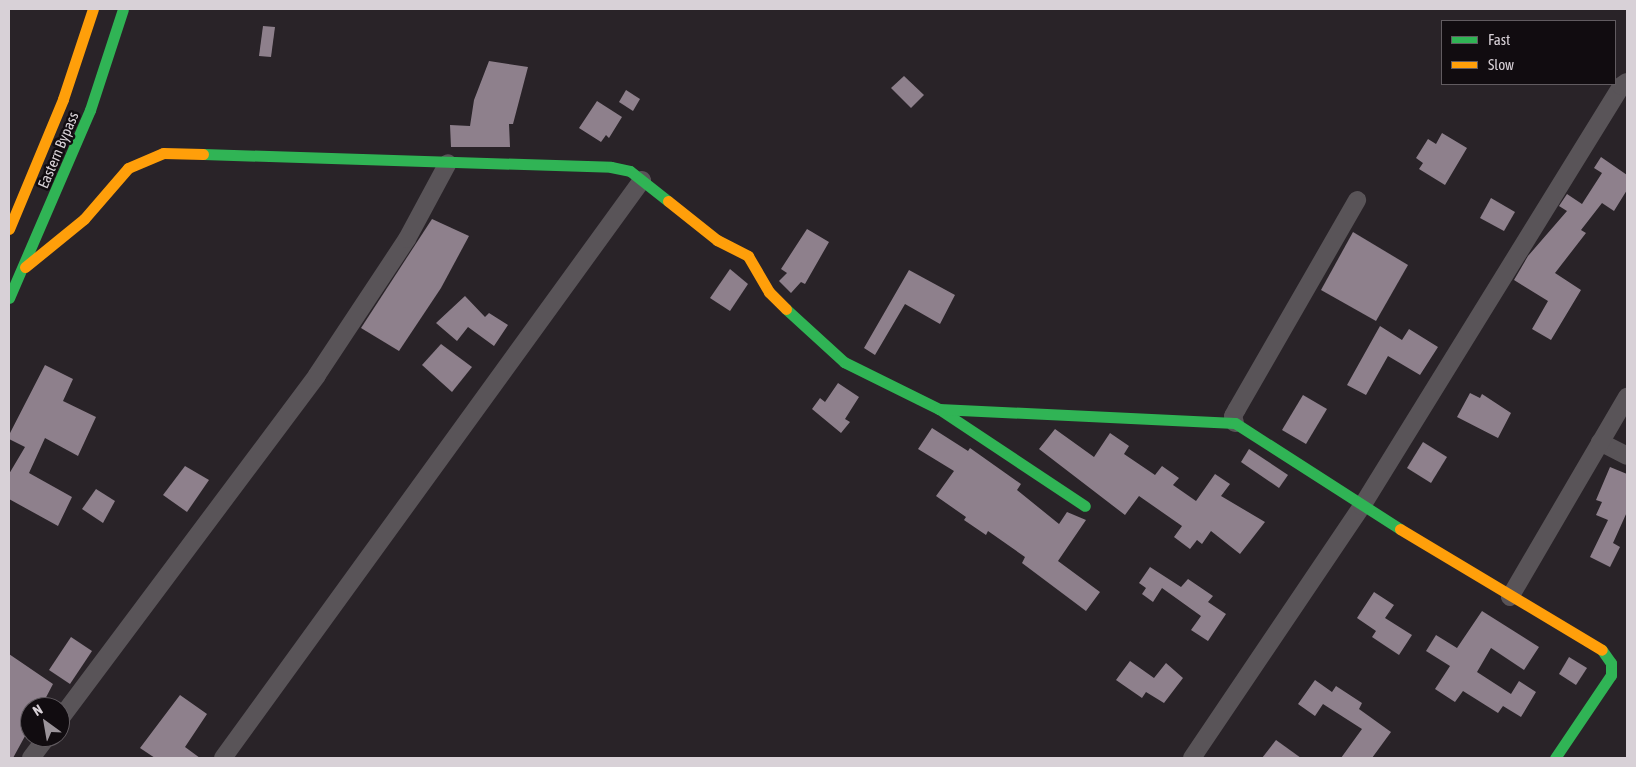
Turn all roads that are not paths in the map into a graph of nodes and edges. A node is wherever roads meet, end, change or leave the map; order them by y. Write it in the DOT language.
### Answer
graph roads {
  1 [pos="93,9"];
  2 [pos="123,9"];
  3 [pos="1627,82"];
  4 [pos="448,163"];
  5 [pos="642,180"];
  6 [pos="1357,200"];
  7 [pos="9,229"];
  8 [pos="25,267"];
  9 [pos="9,298"];
  10 [pos="1627,397"];
  11 [pos="939,409"];
  12 [pos="1235,423"];
  13 [pos="1600,442"];
  14 [pos="1627,456"];
  15 [pos="1085,506"];
  16 [pos="1362,506"];
  17 [pos="1510,597"];
  18 [pos="70,706"];
  19 [pos="39,747"];
  20 [pos="31,758"];
  21 [pos="223,758"];
  22 [pos="1192,758"];
  23 [pos="1555,758"];
  1 -- 7 [label="street, Eastern Bypass"];
  2 -- 8 [label="street, Eastern Bypass"];
  3 -- 16 [label="street"];
  4 -- 5 [label="street"];
  4 -- 8 [label="street"];
  4 -- 18 [label="street"];
  5 -- 11 [label="street"];
  5 -- 21 [label="street"];
  6 -- 12 [label="street"];
  8 -- 9 [label="street, Eastern Bypass"];
  10 -- 13 [label="street"];
  11 -- 12 [label="street"];
  11 -- 15 [label="street"];
  12 -- 16 [label="street"];
  13 -- 14 [label="street"];
  13 -- 17 [label="street"];
  16 -- 17 [label="street"];
  16 -- 22 [label="street"];
  17 -- 23 [label="street"];
  19 -- 20 [label="street"];
}
